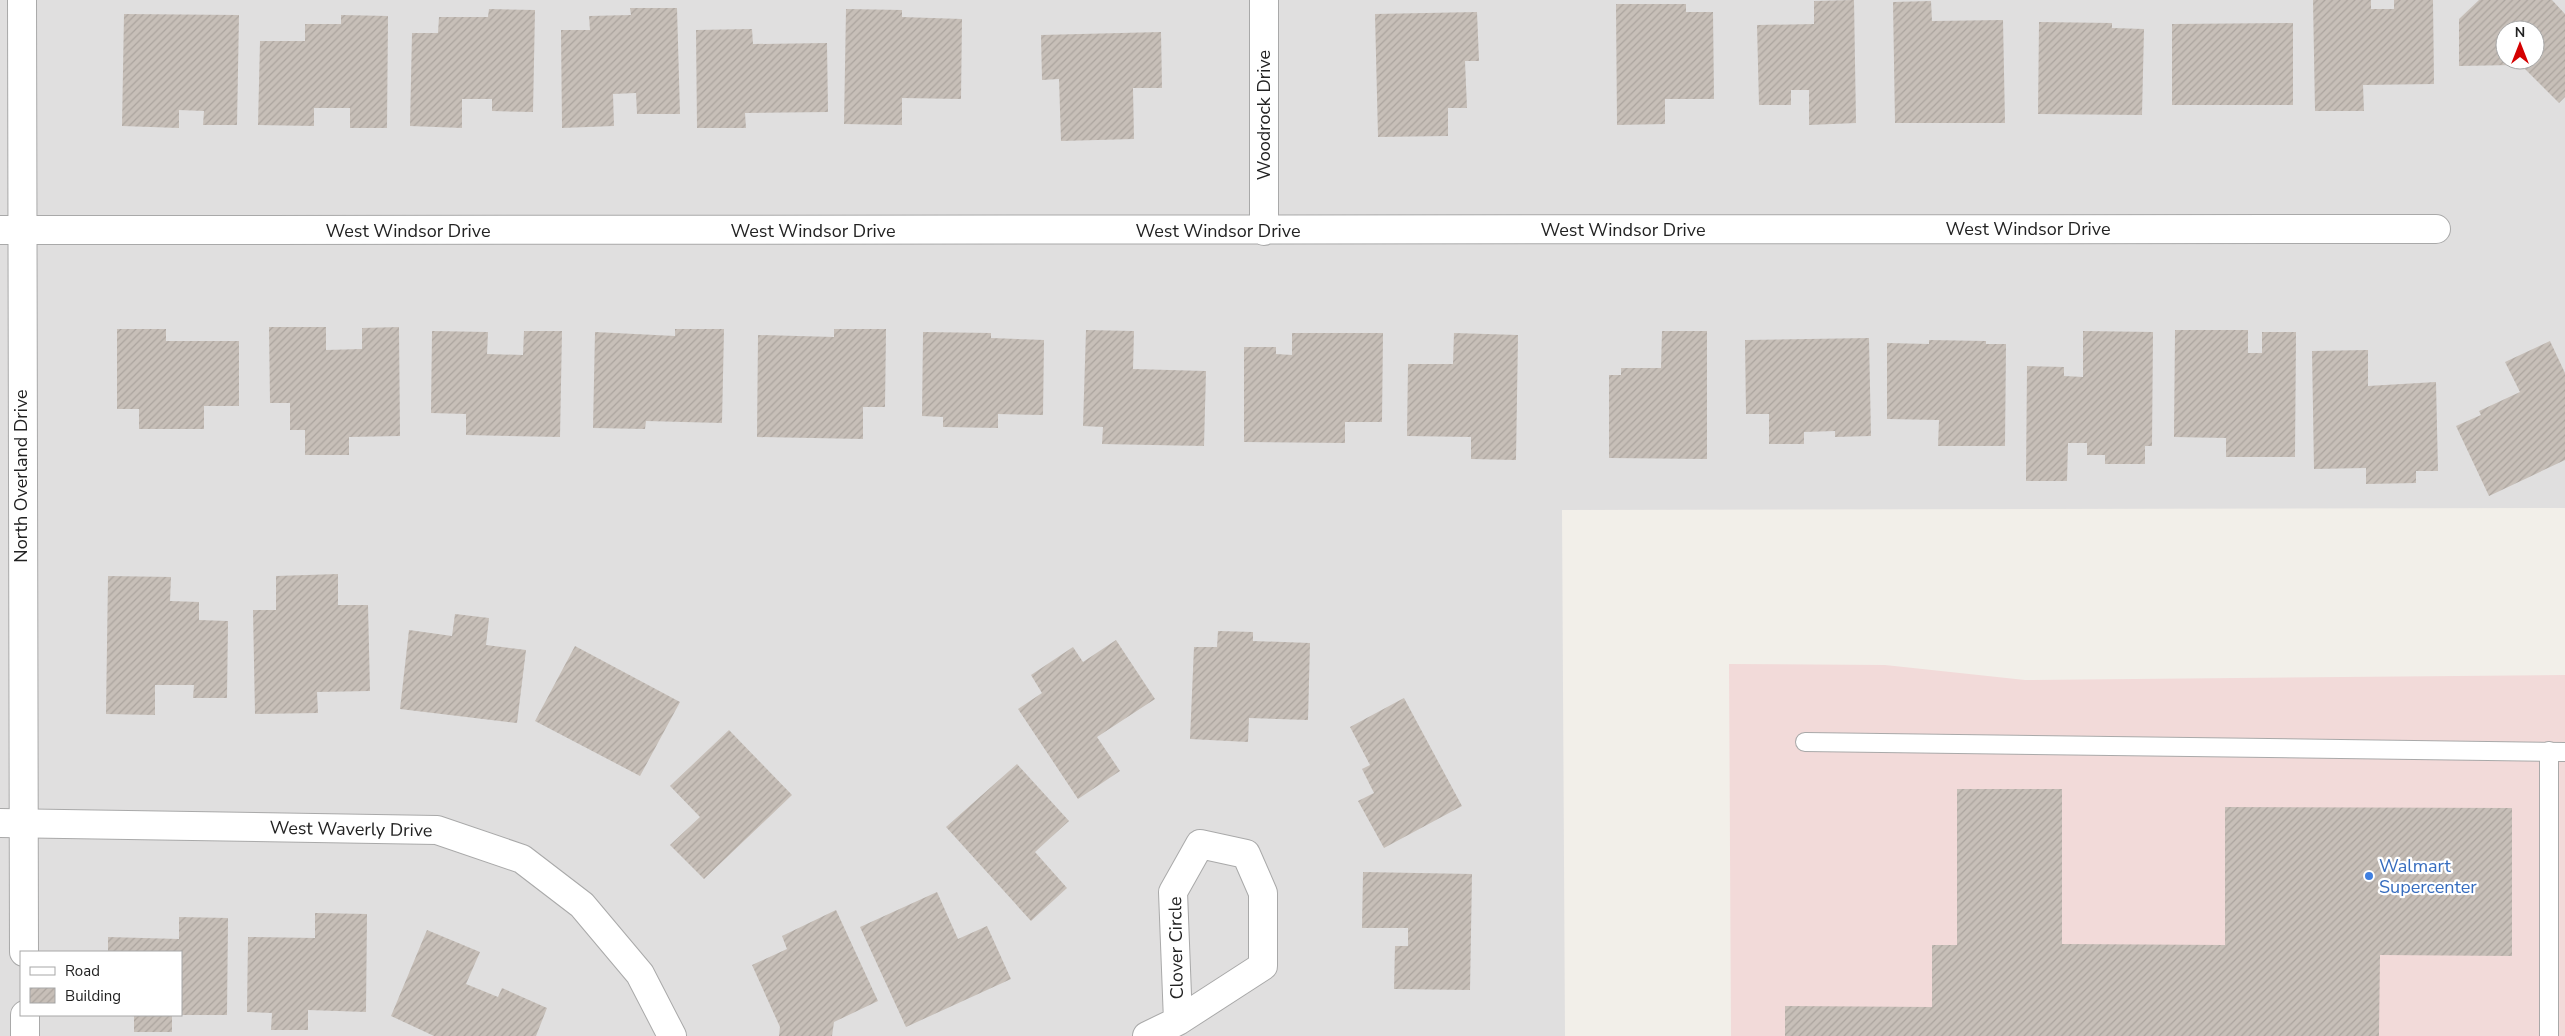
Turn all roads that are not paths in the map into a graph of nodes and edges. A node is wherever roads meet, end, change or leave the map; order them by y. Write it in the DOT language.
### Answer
graph roads {
  1 [pos="22,0"];
  2 [pos="1264,0"];
  3 [pos="2436,229"];
  4 [pos="10,230"];
  5 [pos="1264,231"];
  6 [pos="1804,742"];
  7 [pos="2557,752"];
  8 [pos="12,823"];
  9 [pos="24,951"];
  10 [pos="24,1016"];
  11 [pos="1178,1021"];
  12 [pos="25,1036"];
  13 [pos="672,1036"];
  14 [pos="1147,1036"];
  15 [pos="2549,1036"];
  1 -- 4 [label="street, North Overland Drive"];
  2 -- 5 [label="street, Woodrock Drive"];
  3 -- 5 [label="street, West Windsor Drive"];
  4 -- 5 [label="street, West Windsor Drive"];
  4 -- 8 [label="street, North Overland Drive"];
  6 -- 7 [label="lane"];
  7 -- 15 [label="lane"];
  8 -- 9 [label="street, North Overland Drive"];
  8 -- 13 [label="street, West Waverly Drive"];
  10 -- 12 [label="street"];
  11 -- 11 [label="street, Clover Circle"];
  11 -- 14 [label="street, Clover Circle"];
}
